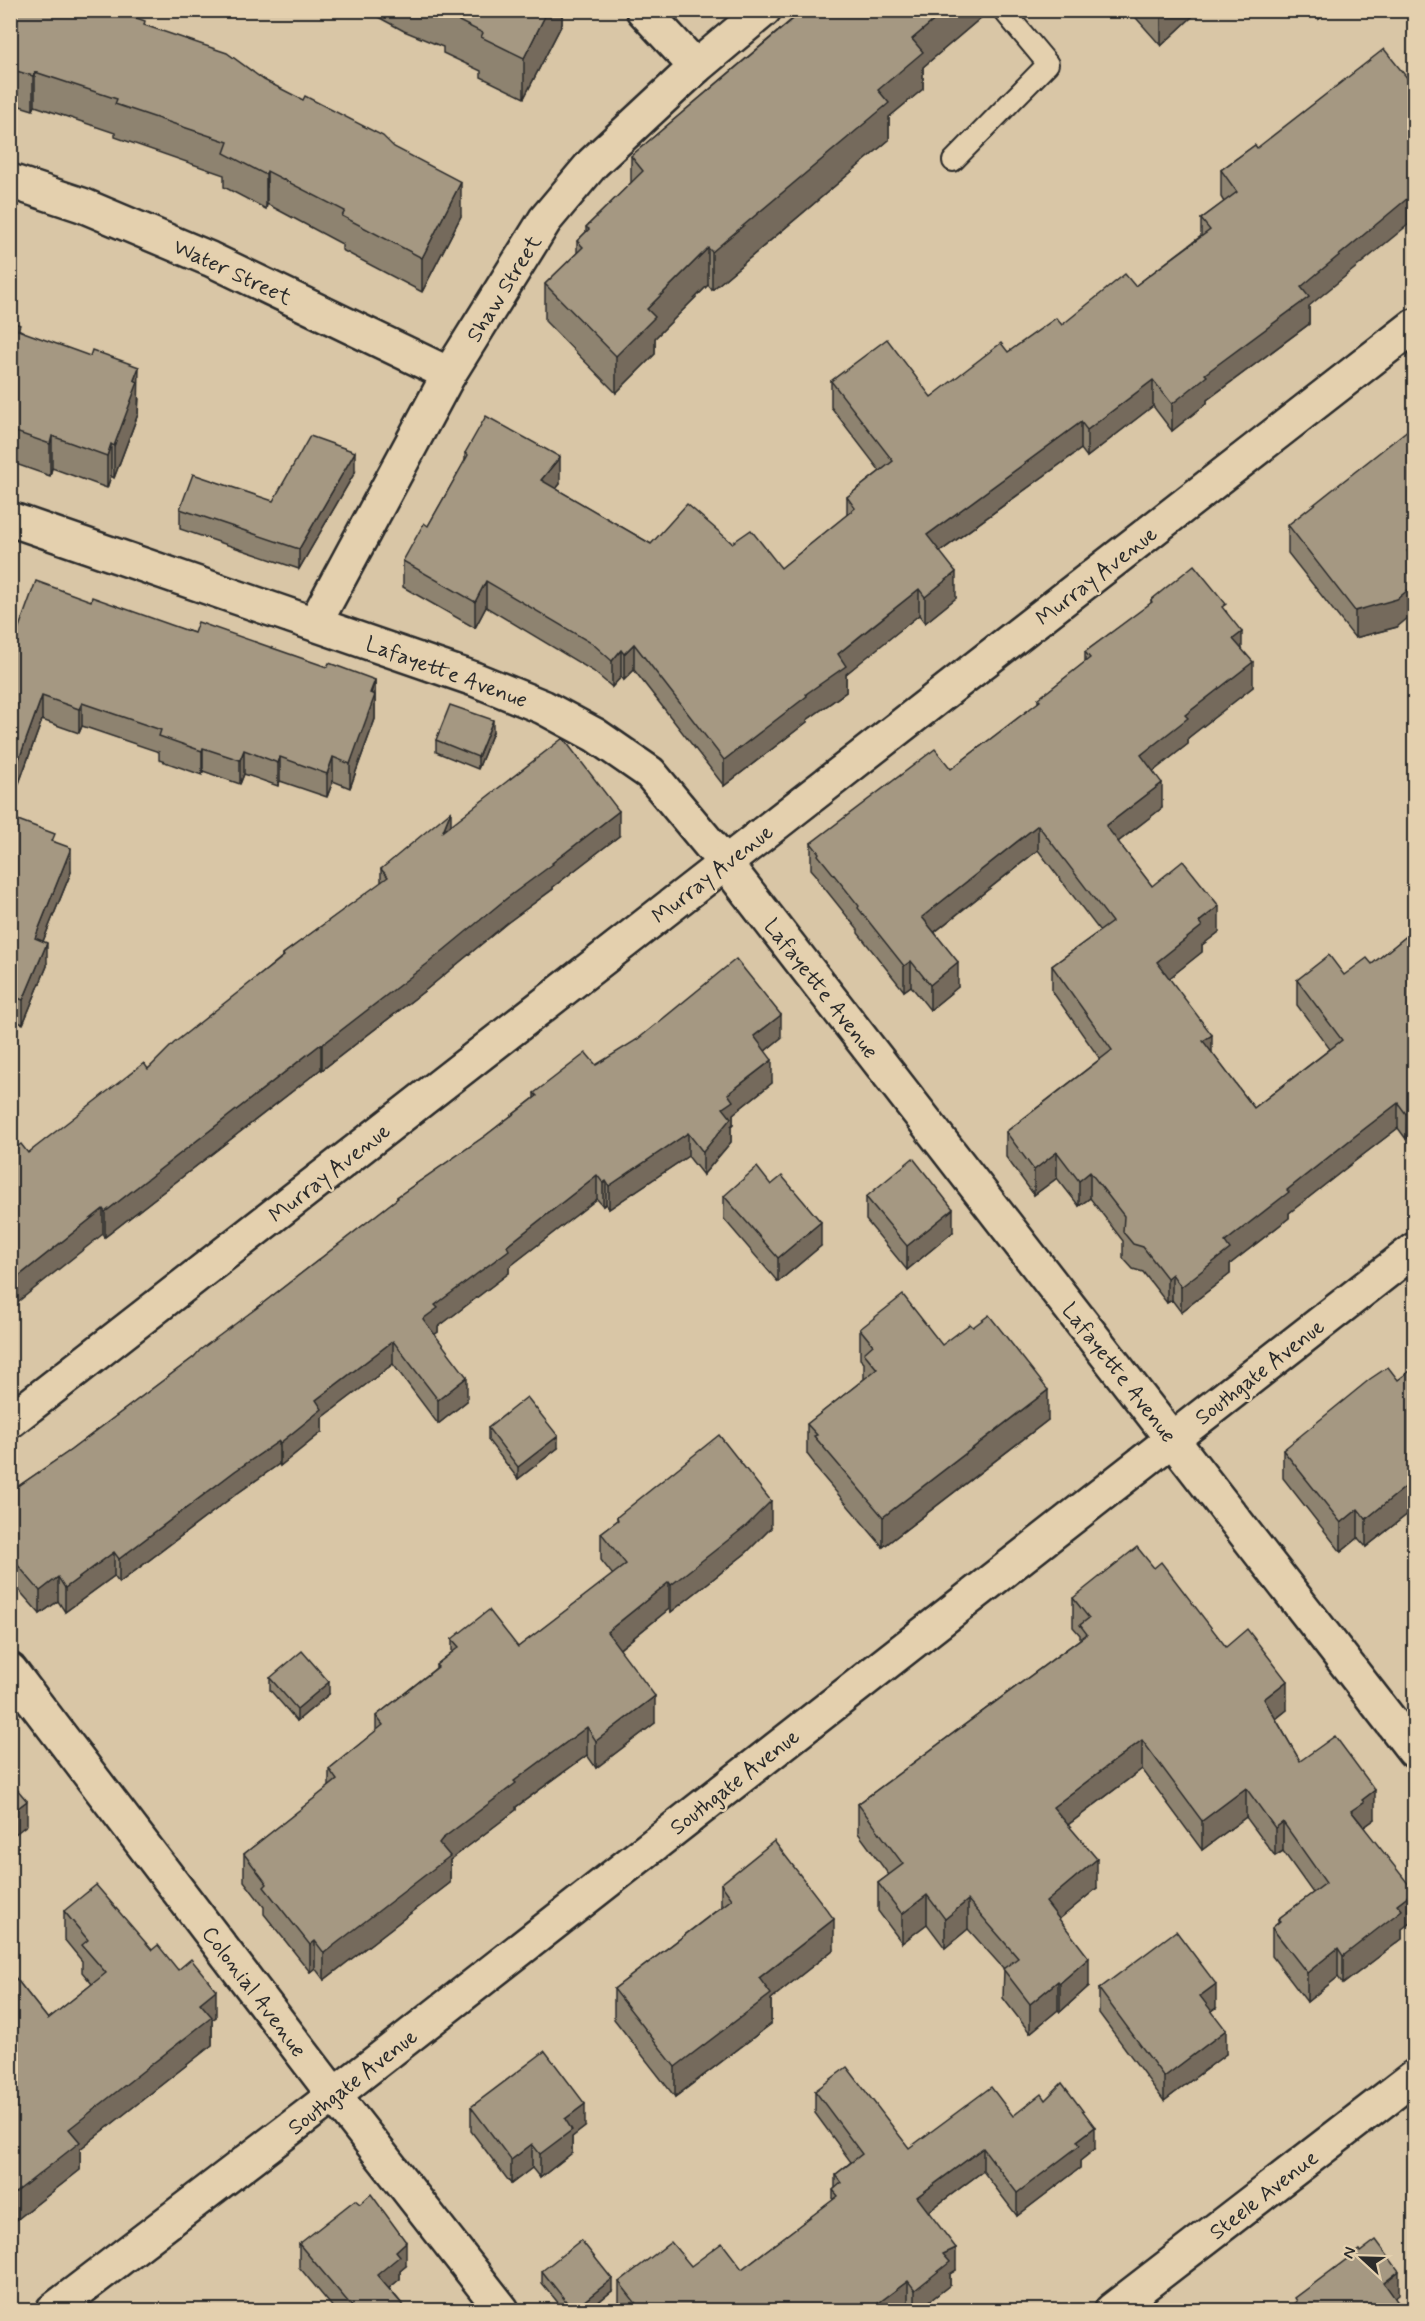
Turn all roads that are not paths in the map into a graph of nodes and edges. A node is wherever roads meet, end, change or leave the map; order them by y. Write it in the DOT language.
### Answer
graph roads {
  1 [pos="643,10"];
  2 [pos="764,10"];
  3 [pos="1003,10"];
  4 [pos="696,67"];
  5 [pos="953,161"];
  6 [pos="10,182"];
  7 [pos="1414,326"];
  8 [pos="449,374"];
  9 [pos="12,525"];
  10 [pos="315,623"];
  11 [pos="724,863"];
  12 [pos="1414,1250"];
  13 [pos="10,1421"];
  14 [pos="1172,1438"];
  15 [pos="10,1670"];
  16 [pos="1414,1751"];
  17 [pos="1414,2077"];
  18 [pos="334,2095"];
  19 [pos="53,2310"];
  20 [pos="502,2310"];
  21 [pos="1112,2310"];
  1 -- 4 [label="street"];
  2 -- 4 [label="street, Shaw Street"];
  3 -- 5 [label="lane"];
  4 -- 8 [label="street, Shaw Street"];
  6 -- 8 [label="street, Water Street"];
  7 -- 11 [label="street, Murray Avenue"];
  8 -- 10 [label="street, Shaw Street"];
  9 -- 10 [label="street, Lafayette Avenue"];
  10 -- 11 [label="street, Lafayette Avenue"];
  11 -- 13 [label="street, Murray Avenue"];
  11 -- 14 [label="street, Lafayette Avenue"];
  12 -- 14 [label="street, Southgate Avenue"];
  14 -- 16 [label="street, Lafayette Avenue"];
  14 -- 18 [label="street, Southgate Avenue"];
  15 -- 18 [label="street, Colonial Avenue"];
  17 -- 21 [label="street, Steele Avenue"];
  18 -- 19 [label="street, Southgate Avenue"];
  18 -- 20 [label="street, Colonial Avenue"];
}
